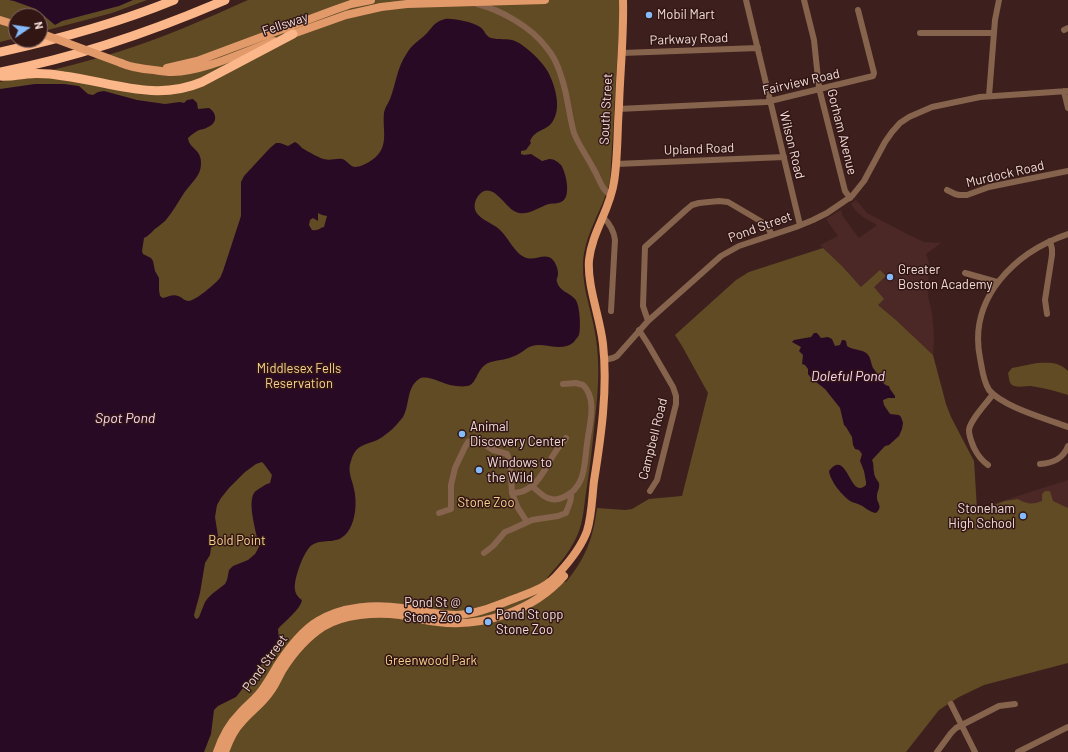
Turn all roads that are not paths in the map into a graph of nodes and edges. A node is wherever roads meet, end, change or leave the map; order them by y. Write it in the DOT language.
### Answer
graph roads {
  1 [pos="174,0"];
  2 [pos="225,0"];
  3 [pos="370,0"];
  4 [pos="545,0"];
  5 [pos="623,0"];
  6 [pos="746,0"];
  7 [pos="804,0"];
  8 [pos="999,0"];
  9 [pos="472,2"];
  10 [pos="858,10"];
  11 [pos="920,33"];
  12 [pos="993,33"];
  13 [pos="293,34"];
  14 [pos="48,36"];
  15 [pos="758,48"];
  16 [pos="0,52"];
  17 [pos="622,53"];
  18 [pos="154,70"];
  19 [pos="0,72"];
  20 [pos="0,76"];
  21 [pos="819,90"];
  22 [pos="1066,91"];
  23 [pos="989,96"];
  24 [pos="770,102"];
  25 [pos="1068,108"];
  26 [pos="618,110"];
  27 [pos="784,157"];
  28 [pos="616,164"];
  29 [pos="1068,171"];
  30 [pos="947,190"];
  31 [pos="611,195"];
  32 [pos="850,198"];
  33 [pos="603,217"];
  34 [pos="800,225"];
  35 [pos="1068,234"];
  36 [pos="772,235"];
  37 [pos="1050,242"];
  38 [pos="965,273"];
  39 [pos="997,282"];
  40 [pos="611,311"];
  41 [pos="1047,314"];
  42 [pos="648,321"];
  43 [pos="639,330"];
  44 [pos="604,360"];
  45 [pos="563,384"];
  46 [pos="993,394"];
  47 [pos="1068,427"];
  48 [pos="566,438"];
  49 [pos="1068,446"];
  50 [pos="1040,464"];
  51 [pos="988,465"];
  52 [pos="532,486"];
  53 [pos="650,491"];
  54 [pos="512,492"];
  55 [pos="571,493"];
  56 [pos="440,513"];
  57 [pos="527,522"];
  58 [pos="585,536"];
  59 [pos="484,553"];
  60 [pos="951,704"];
  61 [pos="1015,704"];
  62 [pos="961,725"];
  63 [pos="1068,728"];
  64 [pos="217,752"];
  65 [pos="225,752"];
  66 [pos="937,752"];
  67 [pos="975,752"];
  68 [pos="1018,752"];
  1 -- 16 [label="highway"];
  2 -- 19 [label="highway"];
  3 -- 18 [label="main road, Fellsway"];
  4 -- 9 [label="main road, Fellsway"];
  5 -- 17 [label="main road, South Street"];
  6 -- 15 [label="street, Wilson Road"];
  7 -- 21 [label="street, Gorham Avenue"];
  8 -- 12 [label="street"];
  9 -- 13 [label="main road, Fellsway"];
  9 -- 31 [label="street"];
  10 -- 21 [label="street, Fairview Road"];
  11 -- 12 [label="street"];
  12 -- 23 [label="street"];
  13 -- 18 [label="main road, Fellsway"];
  13 -- 20 [label="highway"];
  14 -- 18 [label="main road, Fellsway, bridge"];
  15 -- 17 [label="street, Parkway Road"];
  15 -- 24 [label="street, Wilson Road"];
  17 -- 26 [label="main road, South Street"];
  21 -- 24 [label="street, Fairview Road"];
  21 -- 32 [label="street, Gorham Avenue"];
  22 -- 23 [label="street, Pond Street"];
  22 -- 25 [label="street"];
  23 -- 32 [label="street, Pond Street"];
  24 -- 26 [label="street, Fairview Road"];
  24 -- 27 [label="street, Wilson Road"];
  26 -- 28 [label="main road, South Street"];
  27 -- 28 [label="street, Upland Road"];
  27 -- 34 [label="street, Wilson Road"];
  28 -- 31 [label="main road, South Street"];
  29 -- 30 [label="street, Murdock Road"];
  31 -- 33 [label="main road, South Street"];
  32 -- 34 [label="street, Pond Street"];
  33 -- 40 [label="street"];
  33 -- 44 [label="main road, South Street"];
  34 -- 36 [label="street, Pond Street"];
  35 -- 37 [label="street"];
  36 -- 42 [label="street, Pond Street"];
  36 -- 42 [label="street"];
  37 -- 39 [label="street"];
  37 -- 41 [label="street"];
  38 -- 39 [label="street"];
  39 -- 46 [label="street"];
  42 -- 43 [label="street, Pond Street"];
  43 -- 44 [label="street, Pond Street"];
  43 -- 53 [label="street, Campbell Road"];
  44 -- 58 [label="main road, Pond Street"];
  45 -- 55 [label="street"];
  46 -- 47 [label="street"];
  46 -- 51 [label="street"];
  48 -- 52 [label="street"];
  49 -- 50 [label="street"];
  52 -- 54 [label="street"];
  52 -- 55 [label="street"];
  54 -- 56 [label="street"];
  54 -- 57 [label="street"];
  55 -- 57 [label="street"];
  57 -- 59 [label="street"];
  58 -- 64 [label="main road, Pond Street"];
  58 -- 65 [label="main road, Pond Street"];
  60 -- 62 [label="street"];
  61 -- 62 [label="street"];
  62 -- 66 [label="street"];
  62 -- 67 [label="street"];
  63 -- 68 [label="street"];
}
